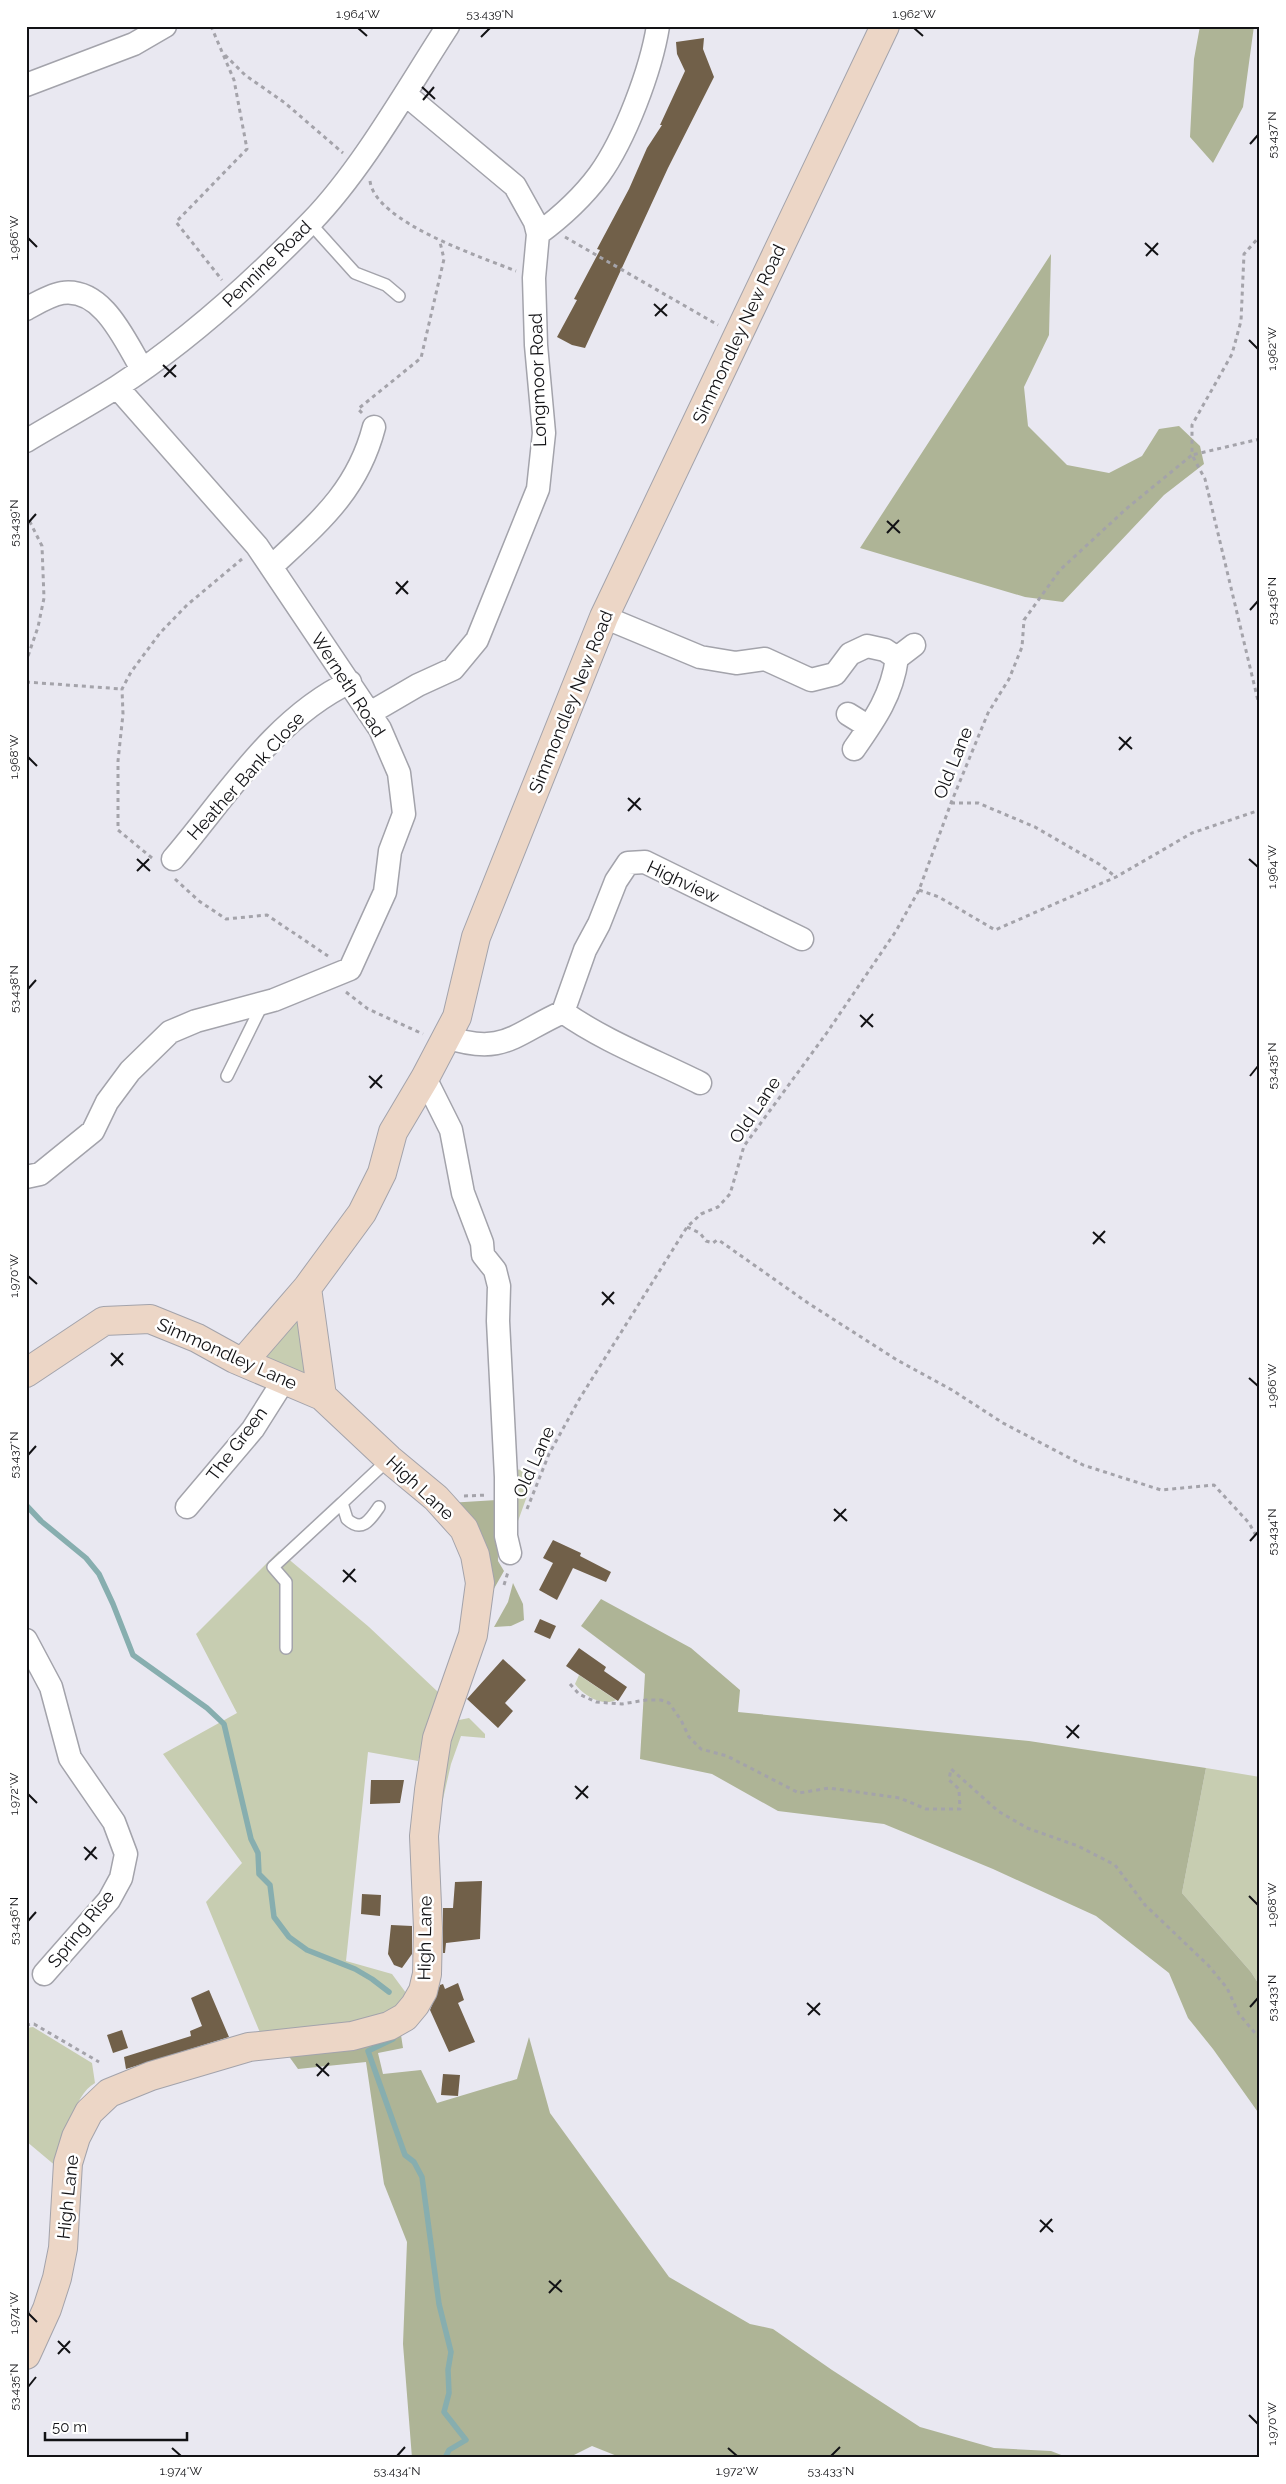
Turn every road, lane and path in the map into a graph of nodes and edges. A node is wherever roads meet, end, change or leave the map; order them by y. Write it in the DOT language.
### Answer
graph roads {
  1 [pos="165,26"];
  2 [pos="211,26"];
  3 [pos="448,26"];
  4 [pos="658,26"];
  5 [pos="885,26"];
  6 [pos="132,35"];
  7 [pos="224,53"];
  8 [pos="26,85"];
  9 [pos="404,94"];
  10 [pos="362,157"];
  11 [pos="310,223"];
  12 [pos="543,230"];
  13 [pos="1260,236"];
  14 [pos="440,241"];
  15 [pos="534,278"];
  16 [pos="235,296"];
  17 [pos="399,296"];
  18 [pos="26,309"];
  19 [pos="738,337"];
  20 [pos="142,370"];
  21 [pos="117,387"];
  22 [pos="374,427"];
  23 [pos="1260,439"];
  24 [pos="26,442"];
  25 [pos="1192,455"];
  26 [pos="26,514"];
  27 [pos="257,546"];
  28 [pos="271,566"];
  29 [pos="604,617"];
  30 [pos="26,662"];
  31 [pos="26,682"];
  32 [pos="350,682"];
  33 [pos="122,689"];
  34 [pos="1260,709"];
  35 [pos="370,714"];
  36 [pos="848,714"];
  37 [pos="869,727"];
  38 [pos="854,749"];
  39 [pos="951,803"];
  40 [pos="1260,810"];
  41 [pos="166,865"];
  42 [pos="1116,877"];
  43 [pos="919,890"];
  44 [pos="802,939"];
  45 [pos="350,969"];
  46 [pos="328,978"];
  47 [pos="263,1003"];
  48 [pos="563,1012"];
  49 [pos="445,1041"];
  50 [pos="227,1076"];
  51 [pos="425,1078"];
  52 [pos="700,1083"];
  53 [pos="26,1177"];
  54 [pos="687,1227"];
  55 [pos="307,1288"];
  56 [pos="243,1362"];
  57 [pos="26,1373"];
  58 [pos="284,1380"];
  59 [pos="322,1396"];
  60 [pos="389,1459"];
  61 [pos="507,1493"];
  62 [pos="436,1498"];
  63 [pos="342,1503"];
  64 [pos="187,1507"];
  65 [pos="379,1507"];
  66 [pos="524,1518"];
  67 [pos="1260,1543"];
  68 [pos="510,1553"];
  69 [pos="502,1591"];
  70 [pos="26,1640"];
  71 [pos="286,1648"];
  72 [pos="32,1668"];
  73 [pos="570,1684"];
  74 [pos="44,1974"];
  75 [pos="26,2025"];
  76 [pos="1260,2039"];
  77 [pos="99,2062"];
  78 [pos="26,2355"];
  1 -- 6 [label="street"];
  2 -- 7 [label="path"];
  3 -- 9 [label="street, Pennine Road"];
  4 -- 12 [label="street"];
  5 -- 19 [label="street, Simmondley New Road"];
  6 -- 8 [label="street"];
  7 -- 10 [label="path"];
  7 -- 16 [label="path"];
  9 -- 10 [label="street, Pennine Road"];
  9 -- 12 [label="street, Longmoor Road"];
  10 -- 11 [label="street, Pennine Road"];
  10 -- 14 [label="path"];
  11 -- 16 [label="street, Pennine Road"];
  11 -- 17 [label="lane"];
  12 -- 15 [label="street, Longmoor Road"];
  12 -- 19 [label="path"];
  13 -- 25 [label="path"];
  14 -- 15 [label="path"];
  14 -- 22 [label="path"];
  15 -- 35 [label="street, Longmoor Road"];
  16 -- 20 [label="street, Pennine Road"];
  18 -- 20 [label="street"];
  19 -- 29 [label="street, Simmondley New Road"];
  20 -- 21 [label="street, Pennine Road"];
  21 -- 24 [label="street, Pennine Road"];
  21 -- 27 [label="street, Werneth Road"];
  22 -- 28 [label="street"];
  23 -- 25 [label="path"];
  25 -- 34 [label="path"];
  25 -- 39 [label="path, Old Lane"];
  26 -- 30 [label="path"];
  27 -- 28 [label="street, Werneth Road"];
  27 -- 33 [label="path"];
  28 -- 32 [label="street, Werneth Road"];
  29 -- 37 [label="street"];
  29 -- 49 [label="street, Simmondley New Road"];
  31 -- 33 [label="path"];
  32 -- 35 [label="street, Werneth Road"];
  32 -- 41 [label="street, Heather Bank Close"];
  33 -- 41 [label="path"];
  35 -- 45 [label="street, Werneth Road"];
  36 -- 37 [label="street"];
  37 -- 38 [label="street"];
  39 -- 42 [label="path"];
  39 -- 43 [label="path, Old Lane"];
  40 -- 42 [label="path"];
  41 -- 45 [label="path"];
  42 -- 43 [label="path"];
  43 -- 54 [label="path, Old Lane"];
  44 -- 48 [label="street, Highview"];
  45 -- 46 [label="street"];
  46 -- 47 [label="street"];
  46 -- 49 [label="path"];
  47 -- 50 [label="lane"];
  47 -- 53 [label="street"];
  48 -- 49 [label="street"];
  48 -- 52 [label="street"];
  49 -- 51 [label="street, Simmondley New Road"];
  51 -- 55 [label="street, Simmondley New Road"];
  51 -- 61 [label="street"];
  54 -- 66 [label="path, Old Lane"];
  54 -- 67 [label="path"];
  55 -- 56 [label="street, Simmondley New Road"];
  55 -- 59 [label="street"];
  56 -- 57 [label="street, Simmondley Lane"];
  56 -- 58 [label="street, Simmondley Lane"];
  58 -- 59 [label="street, Simmondley Lane"];
  58 -- 64 [label="street, The Green"];
  59 -- 60 [label="street, High Lane"];
  60 -- 62 [label="street, High Lane"];
  60 -- 63 [label="lane"];
  61 -- 62 [label="path"];
  61 -- 68 [label="street"];
  62 -- 78 [label="street, High Lane"];
  63 -- 65 [label="lane"];
  63 -- 71 [label="lane"];
  68 -- 69 [label="path"];
  70 -- 72 [label="street, Spring Rise"];
  72 -- 74 [label="street, Spring Rise"];
  73 -- 76 [label="path"];
  75 -- 77 [label="path"];
}
